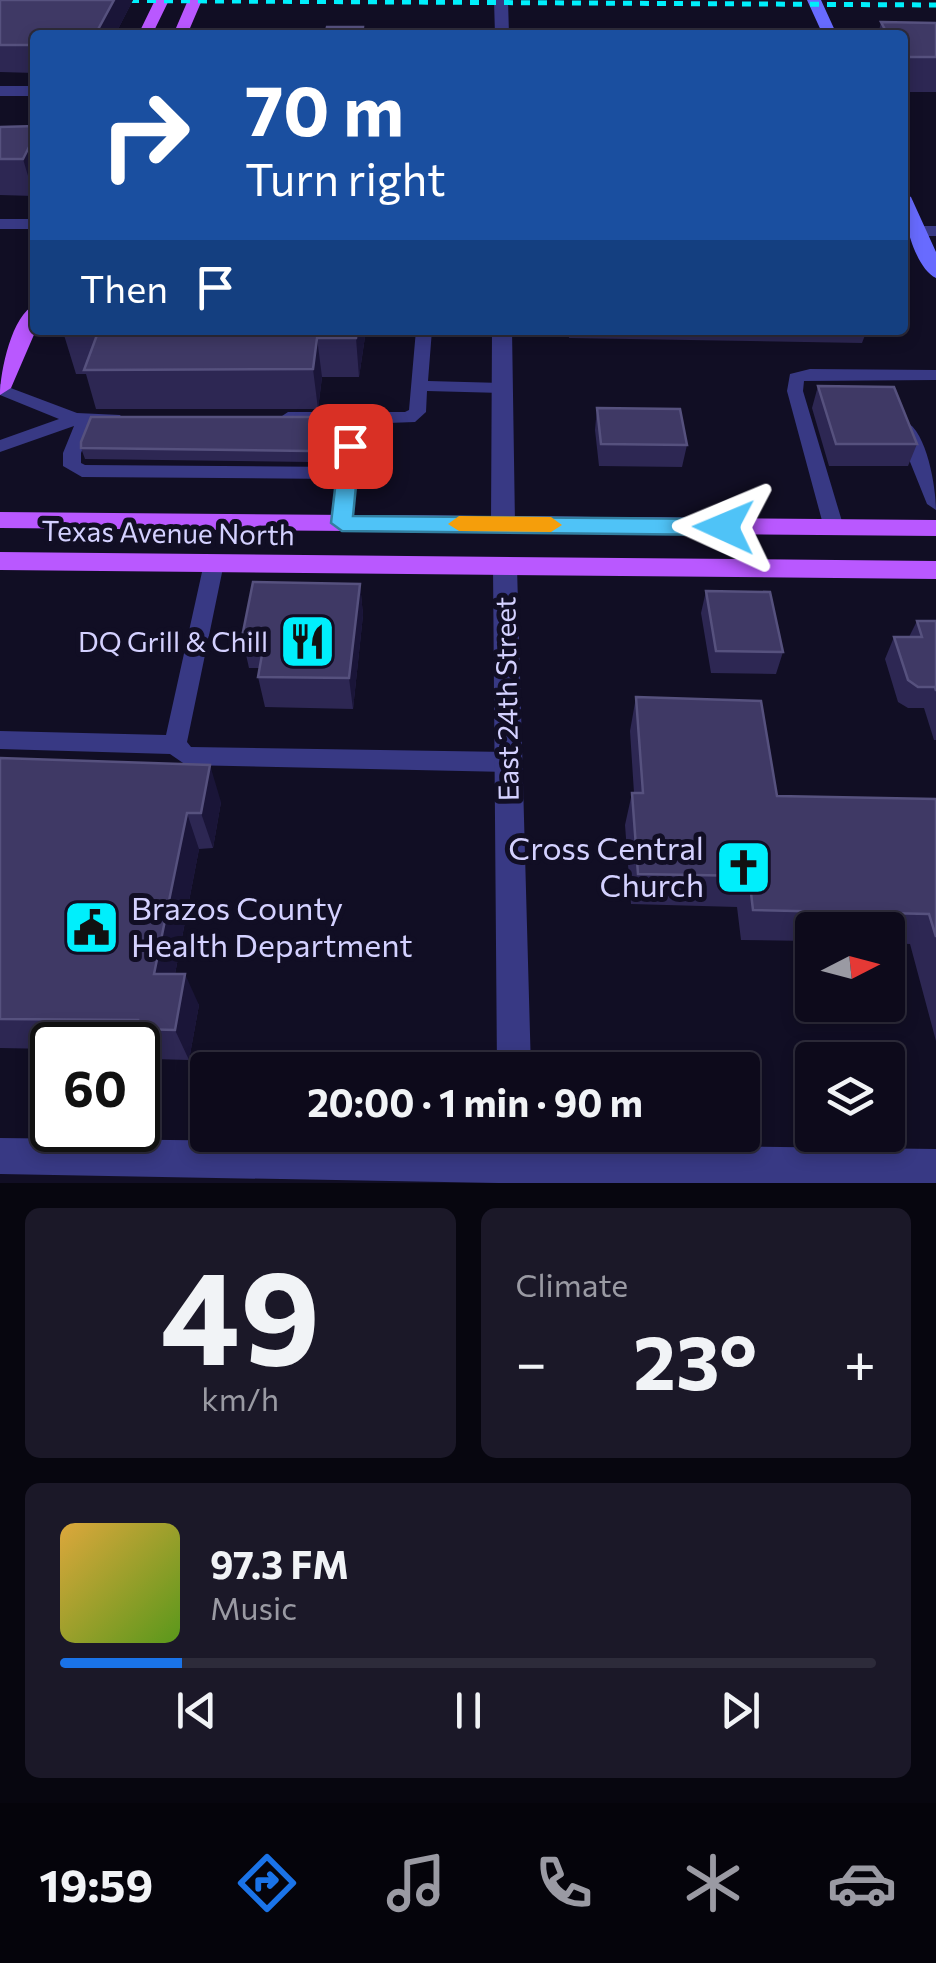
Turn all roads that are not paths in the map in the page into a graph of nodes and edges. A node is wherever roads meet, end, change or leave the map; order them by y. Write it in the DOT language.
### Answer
graph roads {
  1 [pos="162,0"];
  2 [pos="195,0"];
  3 [pos="501,0"];
  4 [pos="814,0"];
  5 [pos="147,30"];
  6 [pos="182,30"];
  7 [pos="502,30"];
  8 [pos="828,30"];
  9 [pos="0,91"];
  10 [pos="30,91"];
  11 [pos="0,224"];
  12 [pos="30,224"];
  13 [pos="919,231"];
  14 [pos="936,272"];
  15 [pos="30,322"];
  16 [pos="424,335"];
  17 [pos="502,335"];
  18 [pos="885,374"];
  19 [pos="936,375"];
  20 [pos="420,386"];
  21 [pos="502,388"];
  22 [pos="0,389"];
  23 [pos="892,393"];
  24 [pos="899,412"];
  25 [pos="353,418"];
  26 [pos="80,419"];
  27 [pos="273,422"];
  28 [pos="126,430"];
  29 [pos="0,446"];
  30 [pos="346,473"];
  31 [pos="936,504"];
  32 [pos="0,520"];
  33 [pos="342,523"];
  34 [pos="502,524"];
  35 [pos="834,528"];
  36 [pos="936,528"];
  37 [pos="0,561"];
  38 [pos="214,563"];
  39 [pos="504,567"];
  40 [pos="936,570"];
  41 [pos="0,740"];
  42 [pos="174,745"];
  43 [pos="508,762"];
  44 [pos="514,1052"];
  45 [pos="0,1156"];
  46 [pos="516,1159"];
  47 [pos="936,1167"];
  1 -- 5 [label="main road"];
  2 -- 6 [label="main road"];
  3 -- 7 [label="street"];
  4 -- 8 [label="street"];
  9 -- 10 [label="street"];
  11 -- 12 [label="street"];
  13 -- 14 [label="street"];
  15 -- 22 [label="main road"];
  16 -- 20 [label="lane"];
  17 -- 21 [label="street"];
  18 -- 19 [label="lane"];
  18 -- 23 [label="lane"];
  18 -- 35 [label="lane"];
  20 -- 21 [label="lane"];
  20 -- 25 [label="lane"];
  21 -- 34 [label="street"];
  22 -- 26 [label="lane"];
  24 -- 31 [label="lane"];
  25 -- 27 [label="lane"];
  25 -- 30 [label="lane"];
  26 -- 28 [label="lane"];
  26 -- 29 [label="lane"];
  26 -- 30 [label="lane"];
  30 -- 33 [label="lane"];
  32 -- 33 [label="main road, Texas Avenue North"];
  33 -- 34 [label="main road, Texas Avenue North"];
  34 -- 35 [label="main road, Texas Avenue North"];
  35 -- 36 [label="main road, Texas Avenue North"];
  37 -- 38 [label="main road, Texas Avenue North"];
  38 -- 39 [label="main road, Texas Avenue North"];
  38 -- 42 [label="lane"];
  39 -- 40 [label="main road, Texas Avenue North"];
  39 -- 43 [label="street, East 24th Street"];
  41 -- 42 [label="lane"];
  42 -- 43 [label="lane"];
  43 -- 44 [label="street, East 24th Street"];
  45 -- 46 [label="street"];
  46 -- 47 [label="street"];
}
